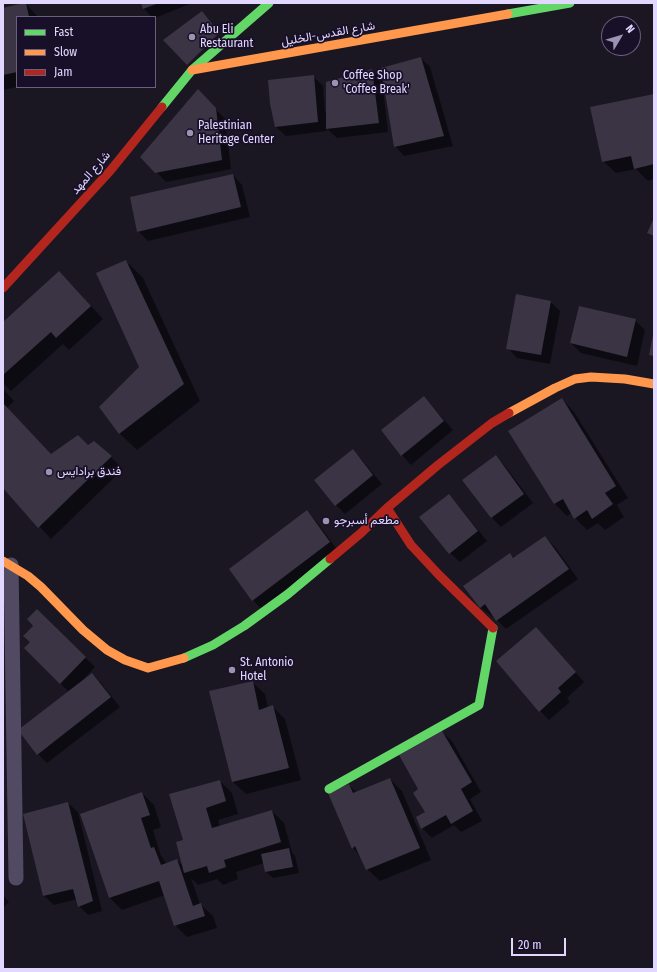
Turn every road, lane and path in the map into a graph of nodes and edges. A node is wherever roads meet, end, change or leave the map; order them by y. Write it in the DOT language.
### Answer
graph roads {
  1 [pos="270,3"];
  2 [pos="570,3"];
  3 [pos="192,70"];
  4 [pos="3,288"];
  5 [pos="654,384"];
  6 [pos="387,508"];
  7 [pos="7,563"];
  8 [pos="329,789"];
  9 [pos="16,878"];
  1 -- 3 [label="street"];
  2 -- 3 [label="street, شارع القدس-الخليل"];
  3 -- 4 [label="street, شارع المهد"];
  5 -- 6 [label="street"];
  6 -- 7 [label="street"];
  6 -- 8 [label="street"];
  7 -- 9 [label="street"];
}
